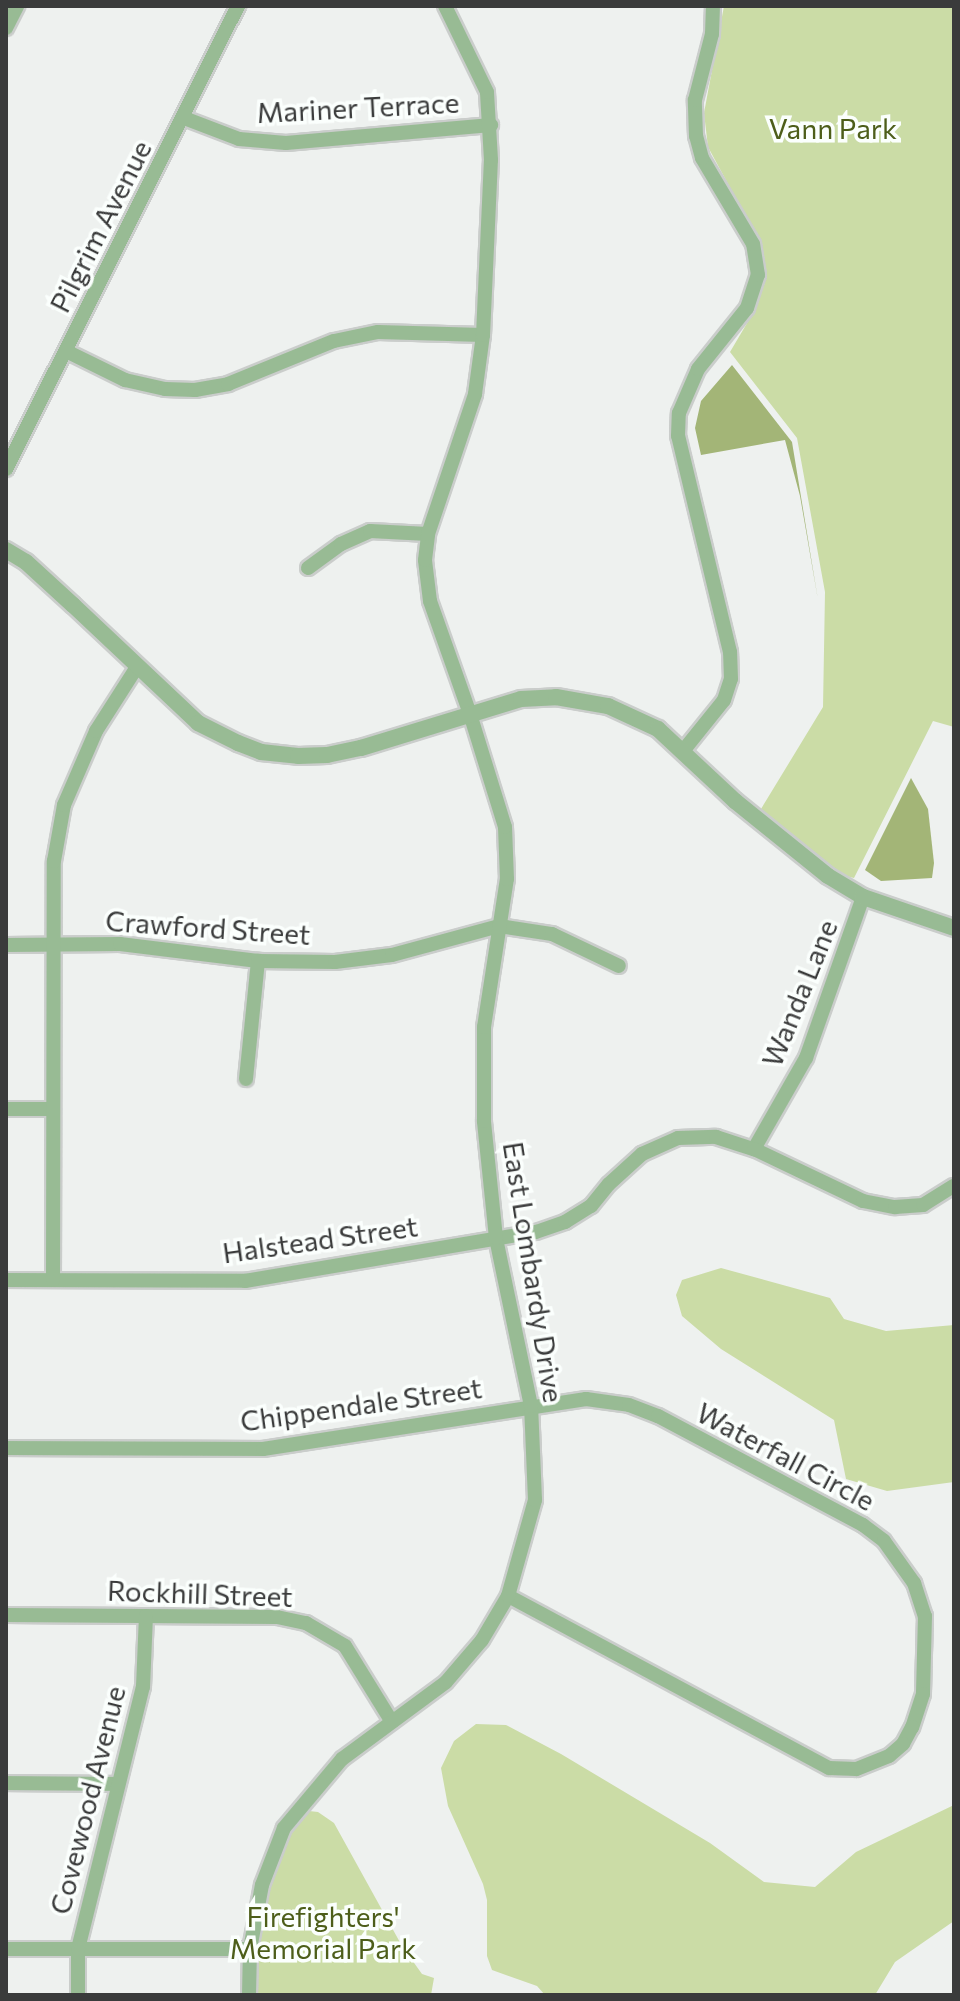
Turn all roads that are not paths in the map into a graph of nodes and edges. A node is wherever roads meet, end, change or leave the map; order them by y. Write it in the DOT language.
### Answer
graph roads {
  1 [pos="17,6"];
  2 [pos="238,6"];
  3 [pos="445,6"];
  4 [pos="713,6"];
  5 [pos="6,28"];
  6 [pos="184,118"];
  7 [pos="491,125"];
  8 [pos="483,335"];
  9 [pos="66,351"];
  10 [pos="6,469"];
  11 [pos="428,534"];
  12 [pos="6,550"];
  13 [pos="308,568"];
  14 [pos="137,667"];
  15 [pos="470,714"];
  16 [pos="683,751"];
  17 [pos="863,897"];
  18 [pos="499,926"];
  19 [pos="954,928"];
  20 [pos="6,945"];
  21 [pos="54,945"];
  22 [pos="258,961"];
  23 [pos="619,966"];
  24 [pos="246,1079"];
  25 [pos="6,1109"];
  26 [pos="53,1109"];
  27 [pos="754,1149"];
  28 [pos="954,1186"];
  29 [pos="496,1238"];
  30 [pos="6,1280"];
  31 [pos="53,1280"];
  32 [pos="531,1406"];
  33 [pos="6,1448"];
  34 [pos="508,1596"];
  35 [pos="6,1615"];
  36 [pos="146,1616"];
  37 [pos="392,1722"];
  38 [pos="6,1783"];
  39 [pos="118,1784"];
  40 [pos="6,1949"];
  41 [pos="78,1949"];
  42 [pos="250,1949"];
  43 [pos="78,1995"];
  44 [pos="249,1995"];
  1 -- 5 [label="street"];
  2 -- 6 [label="street, Pilgrim Avenue"];
  3 -- 7 [label="street, East Lombardy Drive"];
  4 -- 16 [label="street"];
  6 -- 7 [label="street, Mariner Terrace"];
  6 -- 9 [label="street, Pilgrim Avenue"];
  7 -- 8 [label="street, East Lombardy Drive"];
  8 -- 9 [label="street"];
  8 -- 11 [label="street, East Lombardy Drive"];
  9 -- 10 [label="street, Pilgrim Avenue"];
  11 -- 13 [label="street"];
  11 -- 15 [label="street, East Lombardy Drive"];
  12 -- 14 [label="street"];
  14 -- 15 [label="street"];
  14 -- 21 [label="street"];
  15 -- 16 [label="street"];
  15 -- 18 [label="street, East Lombardy Drive"];
  16 -- 17 [label="street"];
  17 -- 19 [label="street"];
  17 -- 27 [label="street, Wanda Lane"];
  18 -- 22 [label="street, Crawford Street"];
  18 -- 23 [label="street"];
  18 -- 29 [label="street, East Lombardy Drive"];
  20 -- 21 [label="street, Crawford Street"];
  21 -- 22 [label="street, Crawford Street"];
  21 -- 26 [label="street"];
  22 -- 24 [label="street"];
  25 -- 26 [label="street"];
  26 -- 31 [label="street"];
  27 -- 28 [label="street, Halstead Street"];
  27 -- 29 [label="street, Halstead Street"];
  29 -- 31 [label="street, Halstead Street"];
  29 -- 32 [label="street, East Lombardy Drive"];
  30 -- 31 [label="street, Halstead Street"];
  32 -- 33 [label="street, Chippendale Street"];
  32 -- 34 [label="street, East Lombardy Drive"];
  32 -- 34 [label="street, Waterfall Circle"];
  34 -- 37 [label="street, East Lombardy Drive"];
  35 -- 36 [label="street, Rockhill Street"];
  36 -- 37 [label="street, Rockhill Street"];
  36 -- 39 [label="street, Covewood Avenue"];
  37 -- 42 [label="street, East Lombardy Drive"];
  38 -- 39 [label="street"];
  39 -- 41 [label="street, Covewood Avenue"];
  40 -- 41 [label="street"];
  41 -- 42 [label="street"];
  41 -- 43 [label="street, Covewood Avenue"];
  42 -- 44 [label="street, East Lombardy Drive"];
}
